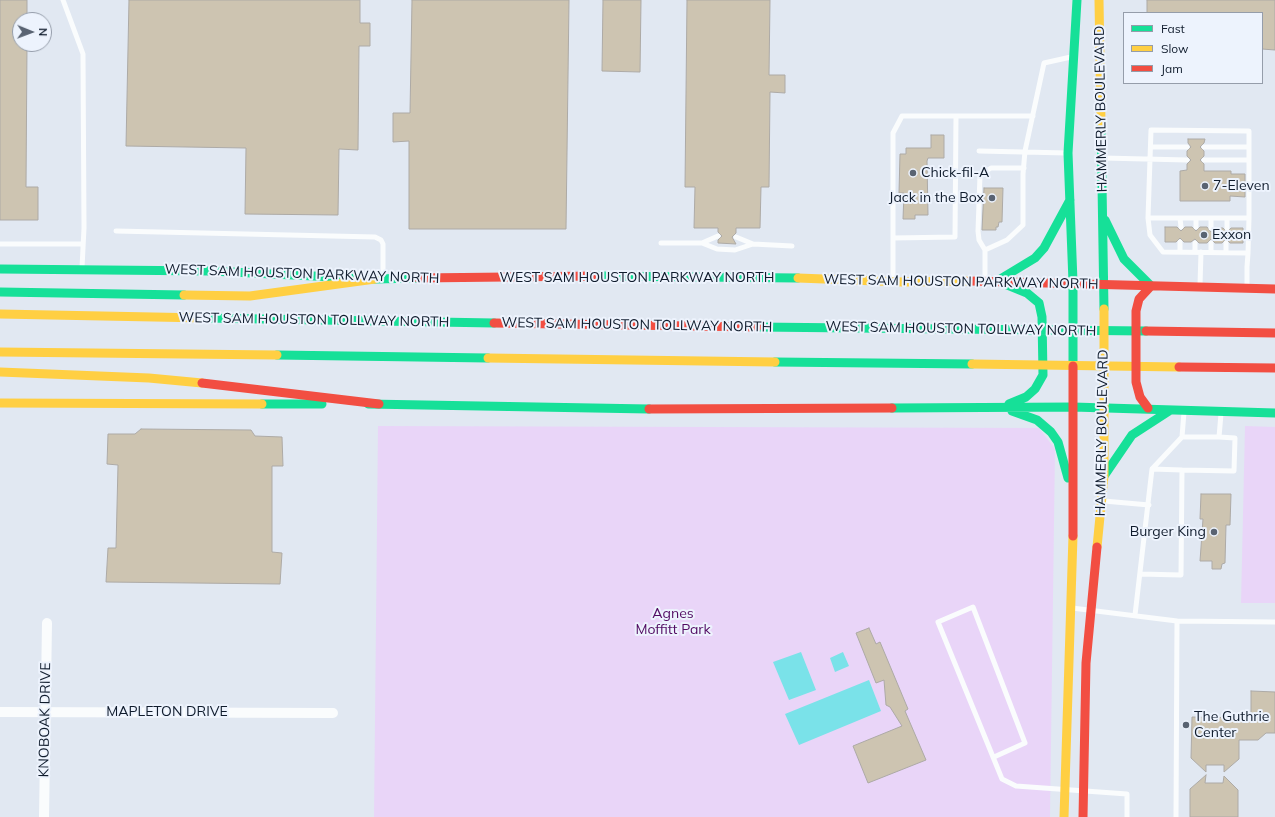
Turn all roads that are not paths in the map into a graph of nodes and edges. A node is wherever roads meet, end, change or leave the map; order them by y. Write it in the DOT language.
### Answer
graph roads {
  1 [pos="63,0"];
  2 [pos="1077,0"];
  3 [pos="1099,0"];
  4 [pos="1074,57"];
  5 [pos="956,116"];
  6 [pos="1033,116"];
  7 [pos="1188,147"];
  8 [pos="1204,147"];
  9 [pos="1249,147"];
  10 [pos="1151,148"];
  11 [pos="979,151"];
  12 [pos="1025,151"];
  13 [pos="1068,153"];
  14 [pos="1102,158"];
  15 [pos="1151,160"];
  16 [pos="1188,160"];
  17 [pos="1204,160"];
  18 [pos="1249,160"];
  19 [pos="1024,168"];
  20 [pos="1070,200"];
  21 [pos="1103,214"];
  22 [pos="1148,218"];
  23 [pos="1180,218"];
  24 [pos="1196,218"];
  25 [pos="1211,218"];
  26 [pos="1227,218"];
  27 [pos="1249,218"];
  28 [pos="1180,227"];
  29 [pos="1196,227"];
  30 [pos="1211,228"];
  31 [pos="1227,228"];
  32 [pos="116,231"];
  33 [pos="718,236"];
  34 [pos="736,237"];
  35 [pos="893,238"];
  36 [pos="1180,242"];
  37 [pos="1195,242"];
  38 [pos="661,243"];
  39 [pos="702,243"];
  40 [pos="1211,243"];
  41 [pos="1226,243"];
  42 [pos="0,244"];
  43 [pos="83,244"];
  44 [pos="753,244"];
  45 [pos="792,246"];
  46 [pos="985,250"];
  47 [pos="1180,252"];
  48 [pos="1195,252"];
  49 [pos="1201,252"];
  50 [pos="1211,252"];
  51 [pos="1226,252"];
  52 [pos="1248,253"];
  53 [pos="0,269"];
  54 [pos="82,269"];
  55 [pos="379,279"];
  56 [pos="985,281"];
  57 [pos="997,281"];
  58 [pos="893,282"];
  59 [pos="1073,282"];
  60 [pos="1104,284"];
  61 [pos="1151,286"];
  62 [pos="1199,287"];
  63 [pos="1248,288"];
  64 [pos="1275,289"];
  65 [pos="0,292"];
  66 [pos="0,314"];
  67 [pos="1275,333"];
  68 [pos="0,352"];
  69 [pos="1275,368"];
  70 [pos="0,372"];
  71 [pos="0,403"];
  72 [pos="379,404"];
  73 [pos="1002,407"];
  74 [pos="1074,407"];
  75 [pos="1104,408"];
  76 [pos="1148,408"];
  77 [pos="1169,411"];
  78 [pos="1184,411"];
  79 [pos="1221,412"];
  80 [pos="1275,413"];
  81 [pos="1182,437"];
  82 [pos="1219,437"];
  83 [pos="1152,469"];
  84 [pos="1182,470"];
  85 [pos="1104,476"];
  86 [pos="1073,494"];
  87 [pos="1103,501"];
  88 [pos="1148,505"];
  89 [pos="1140,574"];
  90 [pos="1069,607"];
  91 [pos="1090,610"];
  92 [pos="1135,616"];
  93 [pos="1177,620"];
  94 [pos="1275,622"];
  95 [pos="47,623"];
  96 [pos="0,712"];
  97 [pos="45,712"];
  98 [pos="333,713"];
  99 [pos="994,757"];
  100 [pos="1064,789"];
  101 [pos="1084,791"];
  102 [pos="44,817"];
  103 [pos="1064,817"];
  104 [pos="1083,817"];
  105 [pos="1127,817"];
  106 [pos="1176,817"];
  1 -- 43 [label="lane"];
  2 -- 4 [label="main road, HAMMERLY BOULEVARD"];
  3 -- 14 [label="main road, HAMMERLY BOULEVARD"];
  4 -- 6 [label="lane"];
  4 -- 13 [label="main road, HAMMERLY BOULEVARD"];
  5 -- 6 [label="lane"];
  5 -- 35 [label="lane"];
  5 -- 35 [label="lane"];
  6 -- 12 [label="lane"];
  7 -- 10 [label="lane"];
  8 -- 9 [label="lane"];
  9 -- 10 [label="lane"];
  9 -- 18 [label="lane"];
  10 -- 15 [label="lane"];
  11 -- 12 [label="lane"];
  12 -- 13 [label="lane"];
  12 -- 19 [label="lane"];
  13 -- 20 [label="main road, HAMMERLY BOULEVARD"];
  14 -- 15 [label="lane"];
  14 -- 21 [label="main road, HAMMERLY BOULEVARD"];
  15 -- 16 [label="lane"];
  15 -- 22 [label="lane"];
  17 -- 18 [label="lane"];
  18 -- 27 [label="lane"];
  19 -- 46 [label="lane"];
  19 -- 46 [label="lane"];
  20 -- 57 [label="main road"];
  20 -- 59 [label="main road, HAMMERLY BOULEVARD"];
  21 -- 60 [label="main road, HAMMERLY BOULEVARD"];
  21 -- 61 [label="main road"];
  22 -- 23 [label="lane"];
  22 -- 47 [label="lane"];
  23 -- 24 [label="lane"];
  23 -- 28 [label="lane"];
  24 -- 25 [label="lane"];
  24 -- 29 [label="lane"];
  25 -- 26 [label="lane"];
  25 -- 30 [label="lane"];
  26 -- 27 [label="lane"];
  26 -- 31 [label="lane"];
  27 -- 52 [label="lane"];
  32 -- 55 [label="lane"];
  33 -- 39 [label="lane"];
  34 -- 44 [label="lane"];
  35 -- 58 [label="lane"];
  36 -- 47 [label="lane"];
  37 -- 48 [label="lane"];
  38 -- 39 [label="lane"];
  39 -- 44 [label="lane"];
  40 -- 50 [label="lane"];
  41 -- 51 [label="lane"];
  42 -- 43 [label="lane"];
  43 -- 54 [label="lane"];
  44 -- 45 [label="lane"];
  46 -- 56 [label="lane"];
  47 -- 48 [label="lane"];
  48 -- 49 [label="lane"];
  49 -- 50 [label="lane"];
  49 -- 62 [label="lane"];
  50 -- 51 [label="lane"];
  51 -- 52 [label="lane"];
  52 -- 63 [label="lane"];
  53 -- 54 [label="main road, WEST SAM HOUSTON PARKWAY NORTH"];
  54 -- 55 [label="main road, WEST SAM HOUSTON PARKWAY NORTH"];
  55 -- 58 [label="main road, WEST SAM HOUSTON PARKWAY NORTH"];
  55 -- 65 [label="main road"];
  56 -- 57 [label="main road, WEST SAM HOUSTON PARKWAY NORTH"];
  56 -- 58 [label="main road, WEST SAM HOUSTON PARKWAY NORTH"];
  57 -- 59 [label="main road, WEST SAM HOUSTON PARKWAY NORTH"];
  57 -- 73 [label="main road"];
  59 -- 60 [label="main road, WEST SAM HOUSTON PARKWAY NORTH"];
  59 -- 74 [label="main road, HAMMERLY BOULEVARD"];
  60 -- 61 [label="main road, WEST SAM HOUSTON PARKWAY NORTH"];
  60 -- 75 [label="main road, HAMMERLY BOULEVARD"];
  61 -- 62 [label="main road, WEST SAM HOUSTON PARKWAY NORTH"];
  61 -- 76 [label="main road"];
  62 -- 63 [label="main road, WEST SAM HOUSTON PARKWAY NORTH"];
  63 -- 64 [label="main road, WEST SAM HOUSTON PARKWAY NORTH"];
  66 -- 67 [label="main road, WEST SAM HOUSTON TOLLWAY NORTH"];
  68 -- 69 [label="main road"];
  70 -- 72 [label="main road"];
  71 -- 72 [label="main road"];
  72 -- 73 [label="main road"];
  73 -- 74 [label="main road"];
  73 -- 86 [label="main road"];
  74 -- 75 [label="main road"];
  74 -- 86 [label="main road, HAMMERLY BOULEVARD"];
  75 -- 76 [label="main road"];
  75 -- 85 [label="main road, HAMMERLY BOULEVARD"];
  76 -- 77 [label="main road"];
  77 -- 78 [label="main road"];
  77 -- 85 [label="main road"];
  78 -- 79 [label="main road"];
  78 -- 81 [label="lane"];
  79 -- 80 [label="main road"];
  79 -- 82 [label="lane"];
  81 -- 82 [label="lane"];
  81 -- 83 [label="lane"];
  82 -- 84 [label="lane"];
  83 -- 84 [label="lane"];
  83 -- 88 [label="lane"];
  84 -- 89 [label="lane"];
  85 -- 87 [label="main road, HAMMERLY BOULEVARD"];
  86 -- 90 [label="main road, HAMMERLY BOULEVARD"];
  87 -- 88 [label="lane"];
  87 -- 91 [label="main road, HAMMERLY BOULEVARD"];
  88 -- 89 [label="lane"];
  89 -- 92 [label="lane"];
  90 -- 91 [label="lane"];
  90 -- 100 [label="main road, HAMMERLY BOULEVARD"];
  91 -- 92 [label="lane"];
  91 -- 101 [label="main road, HAMMERLY BOULEVARD"];
  92 -- 93 [label="lane"];
  93 -- 94 [label="lane"];
  93 -- 106 [label="lane"];
  95 -- 97 [label="street, KNOBOAK DRIVE"];
  96 -- 97 [label="street, MAPLETON DRIVE"];
  97 -- 98 [label="street, MAPLETON DRIVE"];
  97 -- 102 [label="street, KNOBOAK DRIVE"];
  99 -- 99 [label="lane"];
  99 -- 100 [label="lane"];
  100 -- 101 [label="lane"];
  100 -- 103 [label="main road, HAMMERLY BOULEVARD"];
  101 -- 104 [label="main road, HAMMERLY BOULEVARD"];
  101 -- 105 [label="lane"];
}
